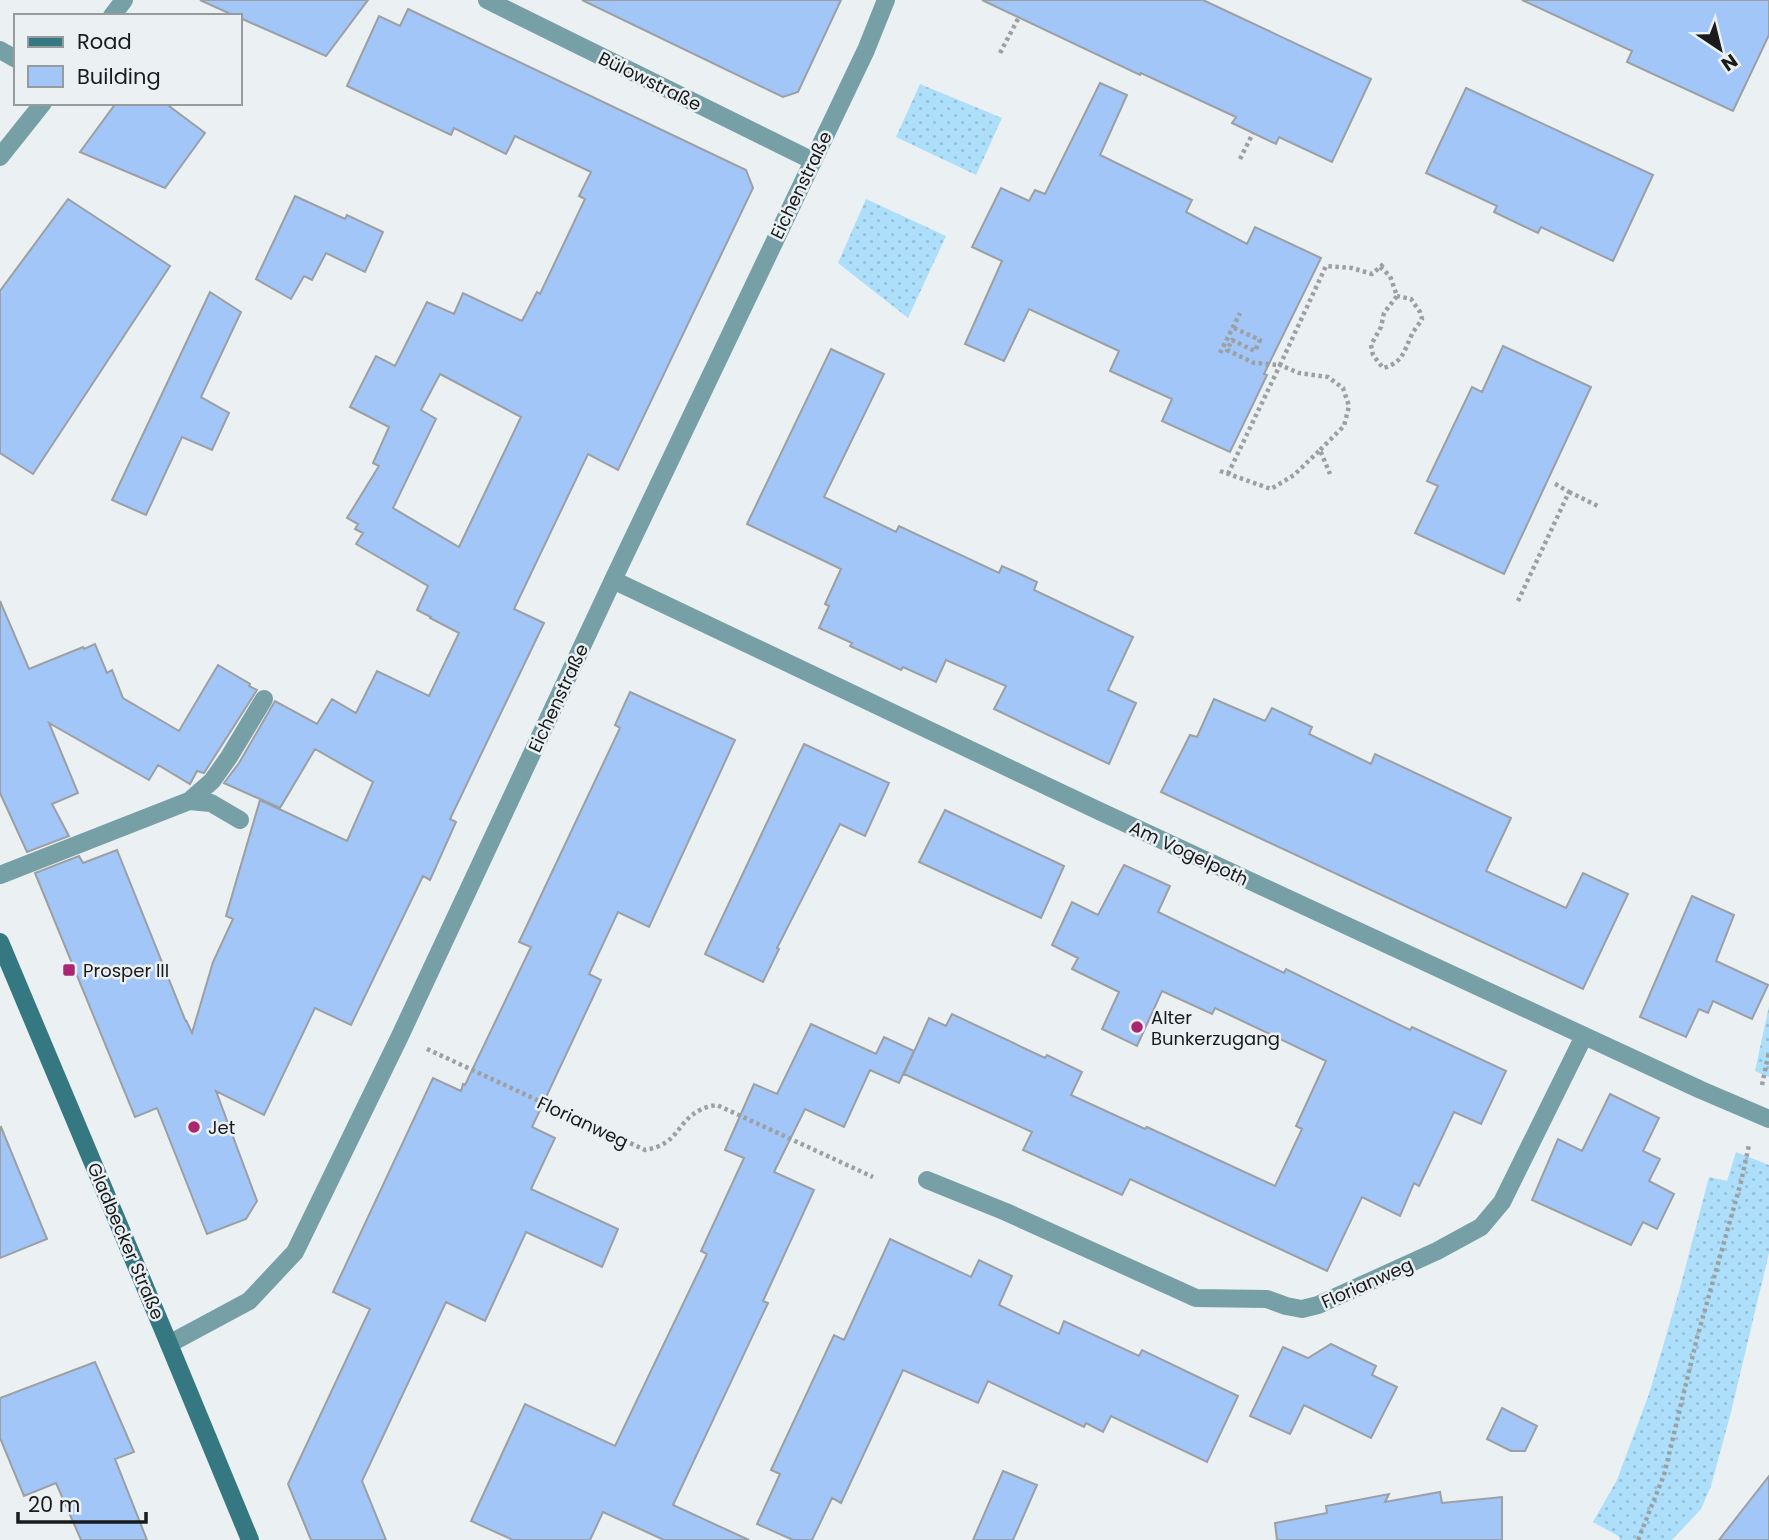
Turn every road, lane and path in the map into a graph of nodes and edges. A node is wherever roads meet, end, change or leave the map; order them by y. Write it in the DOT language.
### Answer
graph roads {
  1 [pos="487,0"];
  2 [pos="886,0"];
  3 [pos="1019,17"];
  4 [pos="1000,53"];
  5 [pos="41,105"];
  6 [pos="1253,133"];
  7 [pos="0,157"];
  8 [pos="1240,159"];
  9 [pos="813,161"];
  10 [pos="1386,262"];
  11 [pos="1380,267"];
  12 [pos="1397,296"];
  13 [pos="1240,313"];
  14 [pos="1234,328"];
  15 [pos="1220,353"];
  16 [pos="1280,365"];
  17 [pos="1320,450"];
  18 [pos="1220,471"];
  19 [pos="1228,474"];
  20 [pos="1330,474"];
  21 [pos="1552,482"];
  22 [pos="1569,492"];
  23 [pos="1600,507"];
  24 [pos="612,580"];
  25 [pos="1518,601"];
  26 [pos="264,699"];
  27 [pos="189,801"];
  28 [pos="240,820"];
  29 [pos="0,875"];
  30 [pos="0,942"];
  31 [pos="400,1036"];
  32 [pos="1584,1036"];
  33 [pos="1769,1052"];
  34 [pos="1762,1116"];
  35 [pos="873,1177"];
  36 [pos="927,1180"];
  37 [pos="169,1344"];
  38 [pos="250,1540"];
  39 [pos="1638,1540"];
  1 -- 9 [label="street, Bülowstraße"];
  2 -- 9 [label="street, Eichenstraße"];
  3 -- 4 [label="path"];
  5 -- 7 [label="street"];
  6 -- 8 [label="path"];
  9 -- 24 [label="street, Eichenstraße"];
  10 -- 11 [label="path"];
  11 -- 12 [label="path"];
  11 -- 16 [label="path"];
  12 -- 12 [label="path"];
  13 -- 14 [label="path"];
  14 -- 15 [label="path"];
  14 -- 16 [label="path"];
  16 -- 17 [label="path"];
  16 -- 19 [label="path"];
  17 -- 19 [label="path"];
  17 -- 20 [label="path"];
  18 -- 19 [label="path"];
  21 -- 22 [label="path"];
  22 -- 23 [label="path"];
  22 -- 25 [label="path"];
  24 -- 31 [label="street, Eichenstraße"];
  24 -- 32 [label="street, Am Vogelpoth"];
  26 -- 27 [label="street"];
  27 -- 28 [label="street"];
  27 -- 29 [label="street"];
  30 -- 37 [label="main road, Gladbecker Straße"];
  31 -- 35 [label="path, Florianweg"];
  31 -- 37 [label="street, Eichenstraße"];
  32 -- 34 [label="street, Am Vogelpoth"];
  32 -- 36 [label="street, Florianweg"];
  33 -- 34 [label="path"];
  34 -- 39 [label="path"];
  37 -- 38 [label="main road, Gladbecker Straße"];
}
